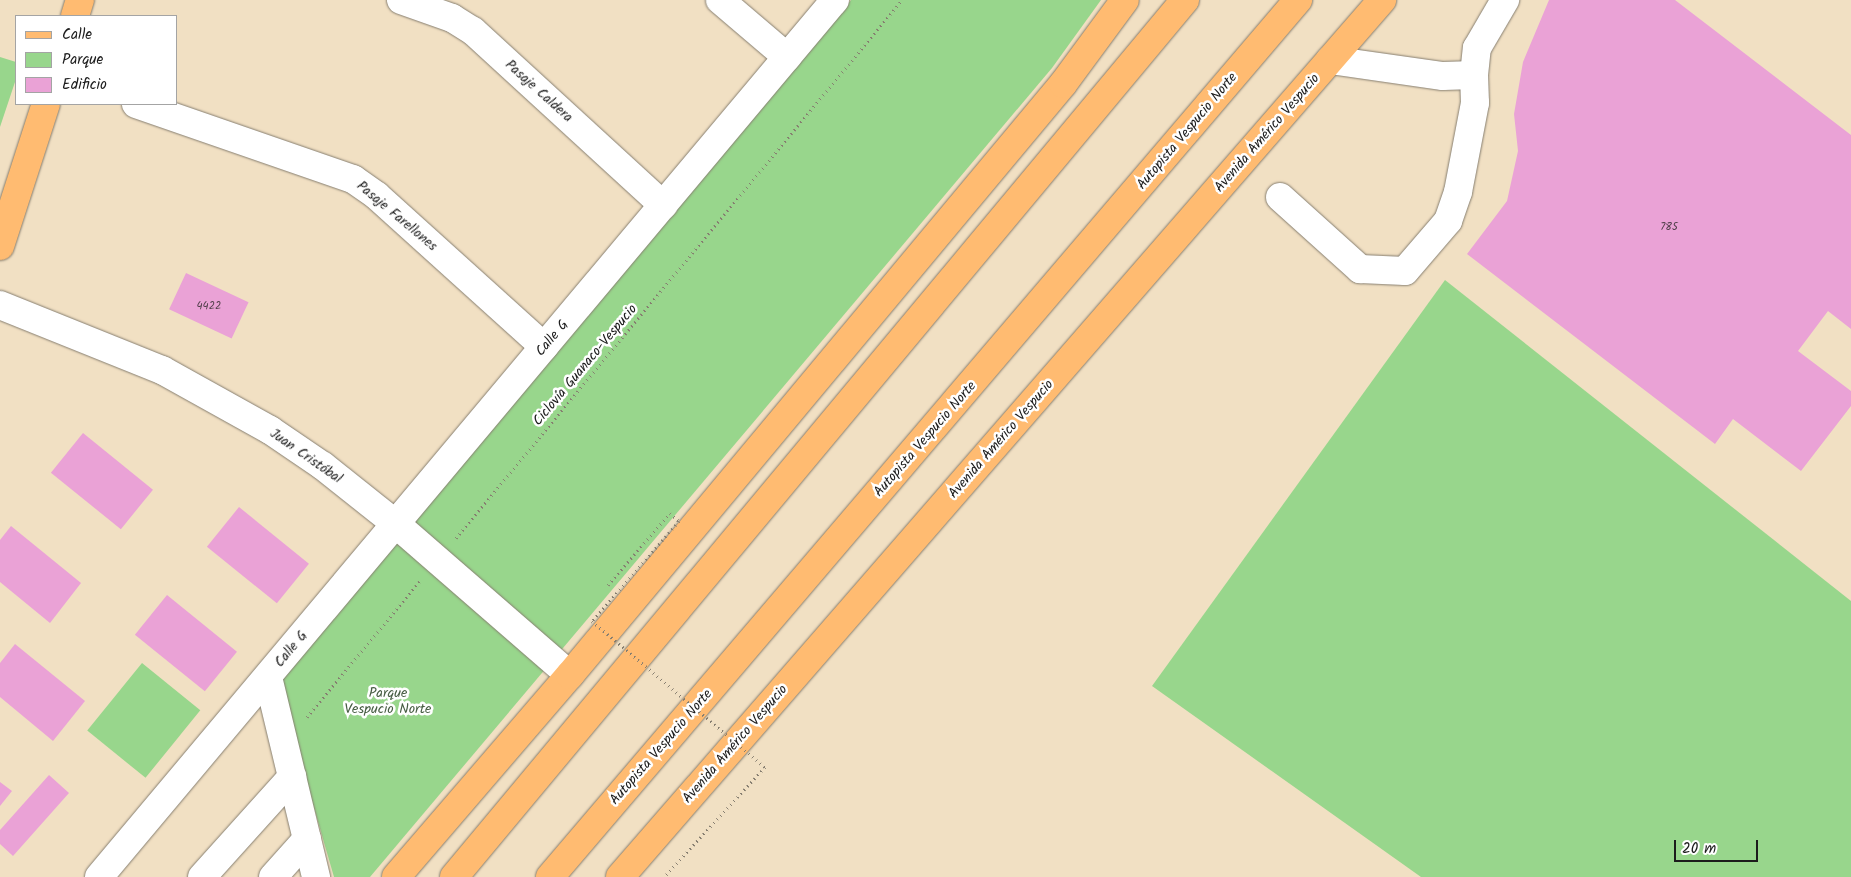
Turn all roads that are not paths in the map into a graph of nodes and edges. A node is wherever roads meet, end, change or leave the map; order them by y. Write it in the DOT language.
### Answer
graph roads {
  1 [pos="80,0"];
  2 [pos="401,0"];
  3 [pos="720,0"];
  4 [pos="835,0"];
  5 [pos="1125,0"];
  6 [pos="1185,0"];
  7 [pos="1298,0"];
  8 [pos="1382,0"];
  9 [pos="1505,0"];
  10 [pos="75,15"];
  11 [pos="787,57"];
  12 [pos="1330,60"];
  13 [pos="1474,76"];
  14 [pos="46,105"];
  15 [pos="139,105"];
  16 [pos="1280,197"];
  17 [pos="663,204"];
  18 [pos="0,246"];
  19 [pos="0,305"];
  20 [pos="544,347"];
  21 [pos="396,524"];
  22 [pos="570,675"];
  23 [pos="268,677"];
  24 [pos="292,777"];
  25 [pos="307,839"];
  26 [pos="99,877"];
  27 [pos="202,877"];
  28 [pos="273,877"];
  29 [pos="316,877"];
  30 [pos="396,877"];
  31 [pos="454,877"];
  32 [pos="550,877"];
  33 [pos="620,877"];
  1 -- 10 [label="main road"];
  2 -- 17 [label="street, Pasaje Caldera"];
  3 -- 11 [label="street"];
  4 -- 11 [label="street, Calle G"];
  5 -- 22 [label="main road"];
  6 -- 31 [label="main road"];
  7 -- 32 [label="main road, Autopista Vespucio Norte"];
  8 -- 12 [label="main road, Avenida Américo Vespucio"];
  9 -- 13 [label="street"];
  11 -- 17 [label="street, Calle G"];
  12 -- 13 [label="street"];
  12 -- 33 [label="main road, Avenida Américo Vespucio"];
  13 -- 16 [label="street"];
  14 -- 18 [label="main road"];
  15 -- 20 [label="street, Pasaje Farellones"];
  17 -- 20 [label="street, Calle G"];
  19 -- 21 [label="street, Juan Cristóbal"];
  20 -- 21 [label="street, Calle G"];
  21 -- 22 [label="street, Juan Cristóbal"];
  21 -- 23 [label="street, Calle G"];
  22 -- 30 [label="main road"];
  23 -- 24 [label="street, Calle G"];
  23 -- 26 [label="street, Calle G"];
  24 -- 25 [label="street, Calle G"];
  24 -- 27 [label="street"];
  25 -- 28 [label="street"];
  25 -- 29 [label="street, Calle G"];
}
